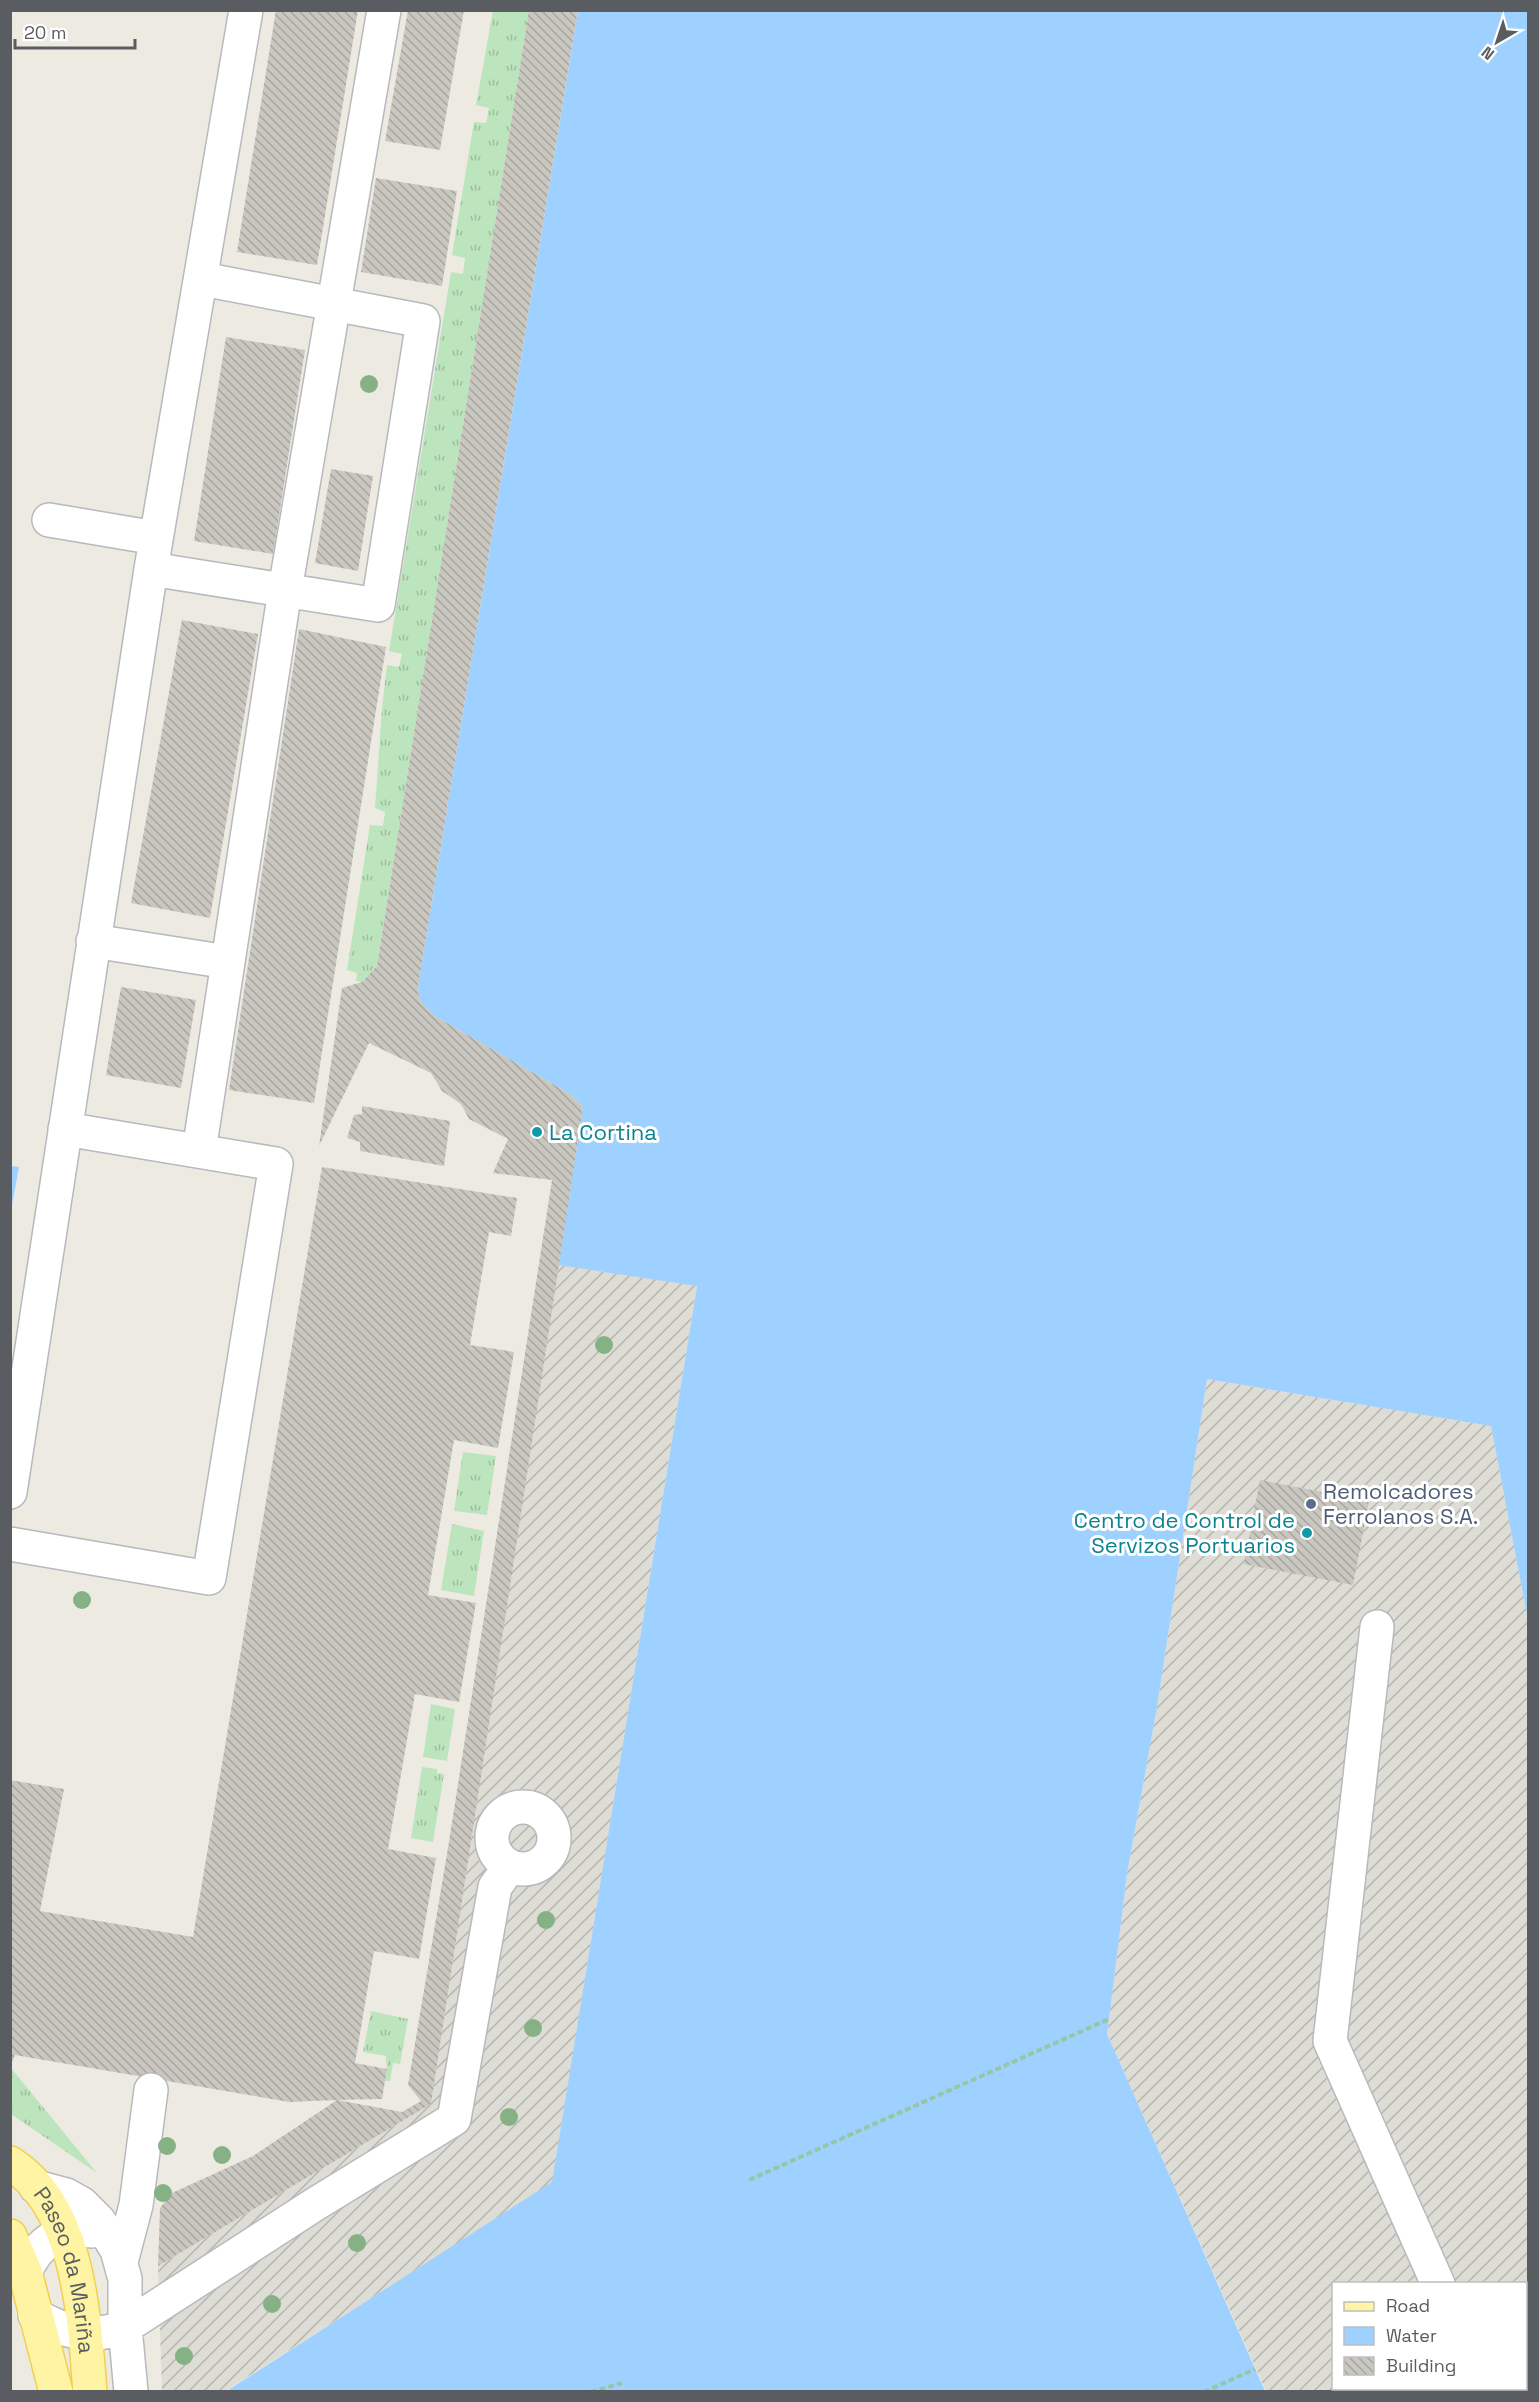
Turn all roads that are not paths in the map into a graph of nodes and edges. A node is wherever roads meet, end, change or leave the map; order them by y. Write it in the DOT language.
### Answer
graph roads {
  1 [pos="246,10"];
  2 [pos="384,10"];
  3 [pos="202,279"];
  4 [pos="334,304"];
  5 [pos="50,520"];
  6 [pos="154,553"];
  7 [pos="285,590"];
  8 [pos="93,941"];
  9 [pos="228,963"];
  10 [pos="65,1129"];
  11 [pos="199,1151"];
  12 [pos="10,1492"];
  13 [pos="10,1544"];
  14 [pos="1377,1627"];
  15 [pos="510,1866"];
  16 [pos="151,2090"];
  17 [pos="10,2163"];
  18 [pos="36,2187"];
  19 [pos="64,2232"];
  20 [pos="10,2236"];
  21 [pos="119,2261"];
  22 [pos="1438,2282"];
  23 [pos="183,2290"];
  24 [pos="25,2303"];
  25 [pos="125,2326"];
  26 [pos="85,2334"];
  27 [pos="56,2391"];
  28 [pos="90,2391"];
  29 [pos="131,2391"];
  1 -- 3 [label="lane"];
  2 -- 4 [label="lane"];
  3 -- 4 [label="lane"];
  3 -- 6 [label="lane"];
  4 -- 7 [label="lane"];
  4 -- 7 [label="lane"];
  5 -- 6 [label="lane"];
  6 -- 7 [label="lane"];
  6 -- 8 [label="lane"];
  7 -- 9 [label="lane"];
  8 -- 9 [label="lane"];
  8 -- 10 [label="lane"];
  9 -- 11 [label="lane"];
  10 -- 11 [label="lane"];
  10 -- 12 [label="lane"];
  11 -- 13 [label="lane"];
  14 -- 22 [label="lane"];
  15 -- 23 [label="lane"];
  16 -- 21 [label="lane"];
  17 -- 18 [label="main road, Paseo da Mariña"];
  18 -- 19 [label="main road, Paseo da Mariña"];
  18 -- 21 [label="lane"];
  19 -- 21 [label="lane"];
  19 -- 24 [label="lane"];
  19 -- 26 [label="main road, Paseo da Mariña"];
  20 -- 24 [label="main road, Paseo da Mariña"];
  21 -- 23 [label="lane"];
  21 -- 25 [label="lane"];
  23 -- 25 [label="lane"];
  24 -- 26 [label="lane"];
  24 -- 27 [label="main road, Paseo da Mariña"];
  25 -- 26 [label="lane"];
  25 -- 29 [label="lane"];
  26 -- 28 [label="main road, Paseo da Mariña"];
}
